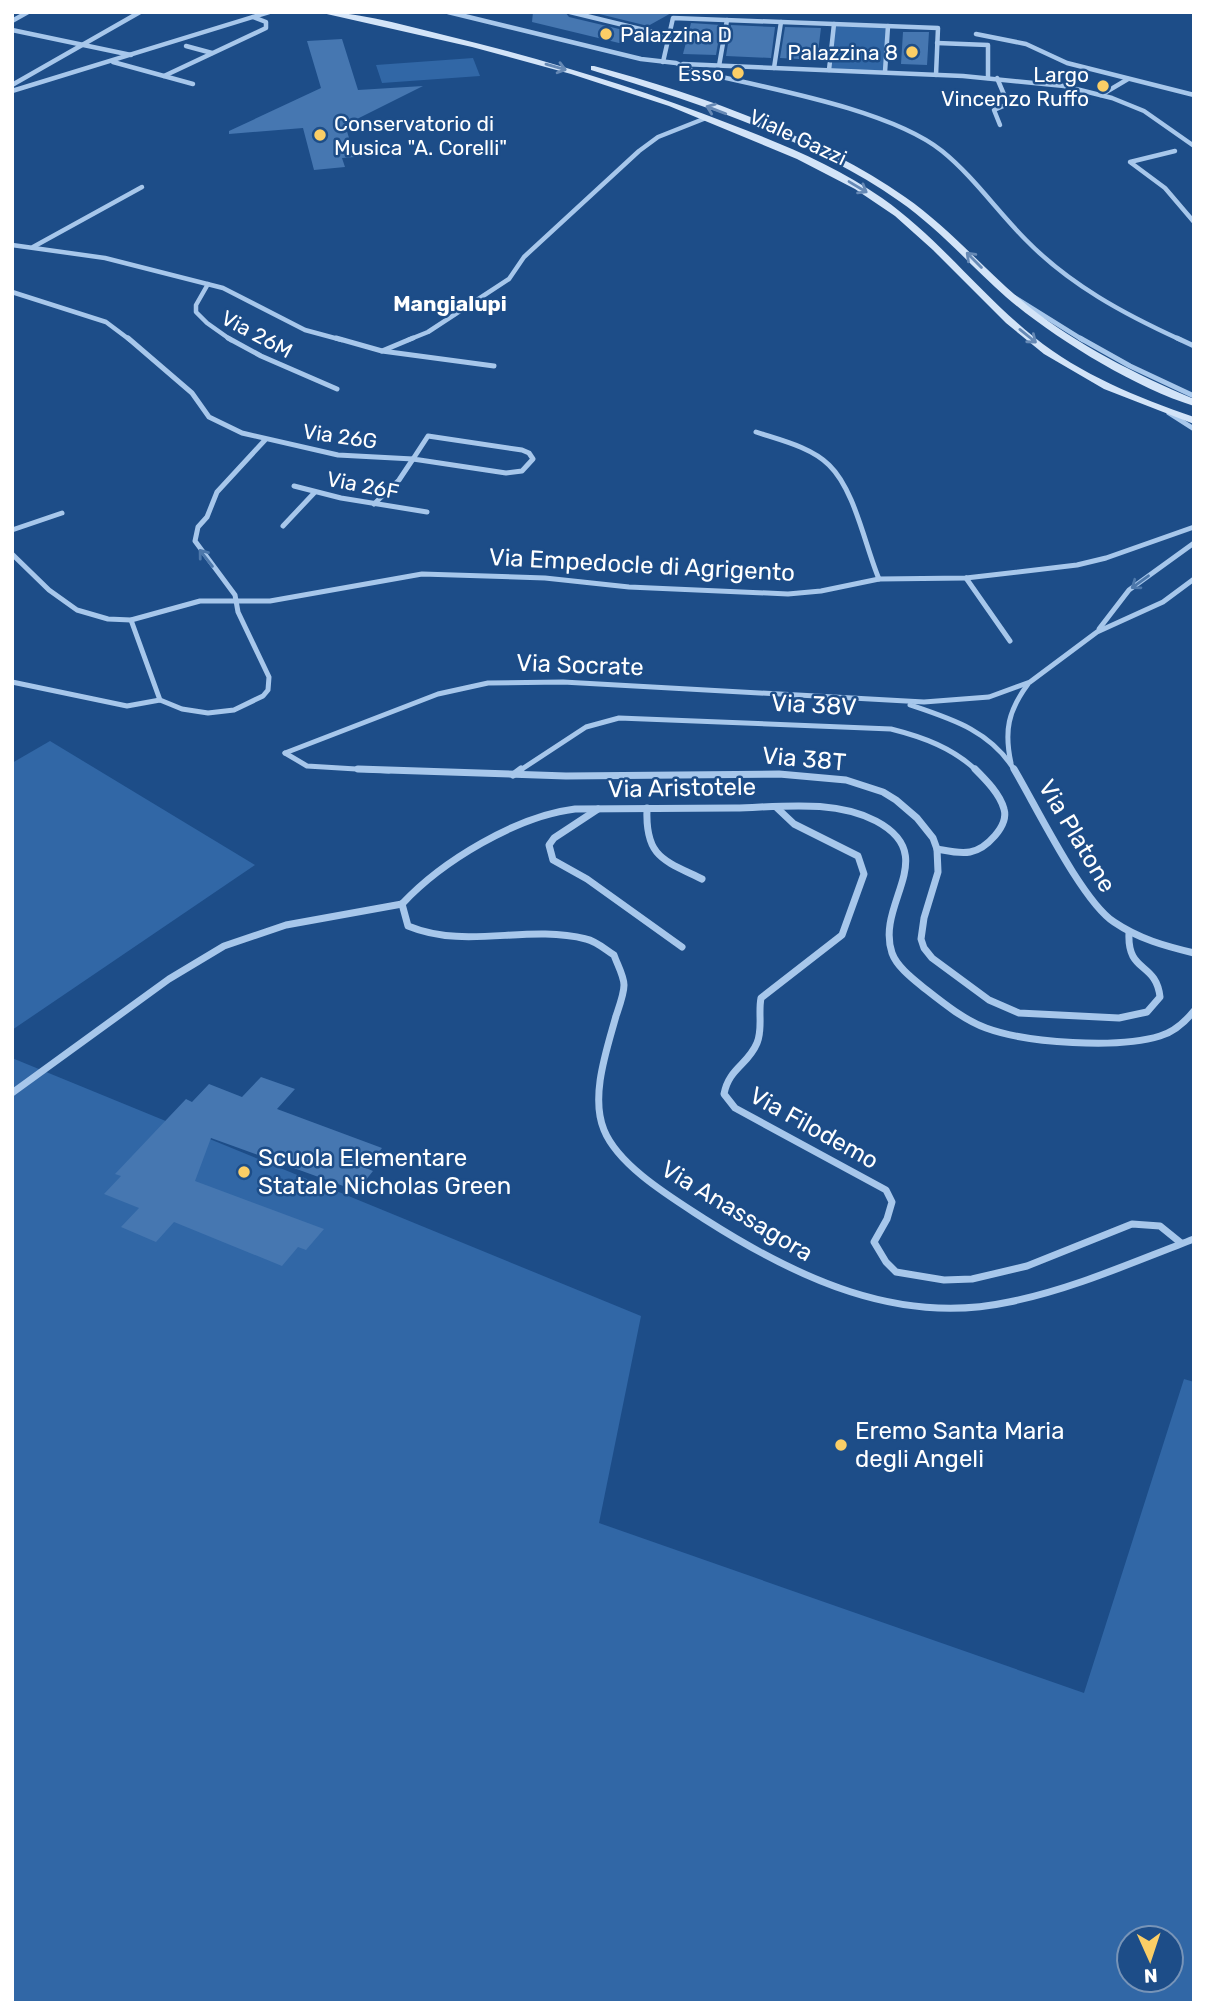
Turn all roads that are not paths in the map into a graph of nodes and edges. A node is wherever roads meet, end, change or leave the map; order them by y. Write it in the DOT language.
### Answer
graph roads {
  1 [pos="28,12"];
  2 [pos="140,12"];
  3 [pos="269,12"];
  4 [pos="323,12"];
  5 [pos="370,12"];
  6 [pos="447,12"];
  7 [pos="570,12"];
  8 [pos="252,17"];
  9 [pos="727,20"];
  10 [pos="12,21"];
  11 [pos="781,22"];
  12 [pos="834,24"];
  13 [pos="888,26"];
  14 [pos="12,30"];
  15 [pos="976,34"];
  16 [pos="669,36"];
  17 [pos="937,43"];
  18 [pos="83,45"];
  19 [pos="186,46"];
  20 [pos="212,54"];
  21 [pos="132,55"];
  22 [pos="112,61"];
  23 [pos="663,62"];
  24 [pos="676,63"];
  25 [pos="719,66"];
  26 [pos="774,68"];
  27 [pos="829,70"];
  28 [pos="885,72"];
  29 [pos="936,75"];
  30 [pos="164,76"];
  31 [pos="989,78"];
  32 [pos="997,78"];
  33 [pos="1128,79"];
  34 [pos="12,85"];
  35 [pos="193,85"];
  36 [pos="12,91"];
  37 [pos="1101,95"];
  38 [pos="1194,96"];
  39 [pos="706,118"];
  40 [pos="1000,125"];
  41 [pos="1194,146"];
  42 [pos="1175,151"];
  43 [pos="142,187"];
  44 [pos="1192,215"];
  45 [pos="1194,222"];
  46 [pos="12,245"];
  47 [pos="32,247"];
  48 [pos="208,284"];
  49 [pos="12,292"];
  50 [pos="1009,294"];
  51 [pos="1194,338"];
  52 [pos="1186,342"];
  53 [pos="1194,346"];
  54 [pos="382,351"];
  55 [pos="494,366"];
  56 [pos="337,389"];
  57 [pos="1194,396"];
  58 [pos="1194,403"];
  59 [pos="1169,413"];
  60 [pos="1194,421"];
  61 [pos="1194,429"];
  62 [pos="756,432"];
  63 [pos="265,440"];
  64 [pos="412,458"];
  65 [pos="294,486"];
  66 [pos="315,492"];
  67 [pos="374,504"];
  68 [pos="427,512"];
  69 [pos="62,513"];
  70 [pos="283,526"];
  71 [pos="1192,528"];
  72 [pos="12,530"];
  73 [pos="1194,543"];
  74 [pos="12,554"];
  75 [pos="966,578"];
  76 [pos="879,579"];
  77 [pos="1194,579"];
  78 [pos="236,602"];
  79 [pos="131,620"];
  80 [pos="1097,632"];
  81 [pos="1010,641"];
  82 [pos="12,681"];
  83 [pos="1030,682"];
  84 [pos="160,700"];
  85 [pos="885,700"];
  86 [pos="1006,718"];
  87 [pos="964,723"];
  88 [pos="285,753"];
  89 [pos="1011,764"];
  90 [pos="512,775"];
  91 [pos="775,807"];
  92 [pos="599,808"];
  93 [pos="647,808"];
  94 [pos="937,849"];
  95 [pos="702,879"];
  96 [pos="402,904"];
  97 [pos="1129,933"];
  98 [pos="682,947"];
  99 [pos="1194,953"];
  100 [pos="1194,1011"];
  101 [pos="12,1093"];
  102 [pos="1194,1239"];
  103 [pos="1181,1243"];
  1 -- 10 [label="street"];
  2 -- 18 [label="street"];
  3 -- 8 [label="street"];
  4 -- 39 [label="main road, Viale Gazzi, one-way"];
  50 -- 5 [label="main road, Viale Gazzi, one-way"];
  6 -- 23 [label="street"];
  7 -- 16 [label="street"];
  8 -- 20 [label="street"];
  8 -- 21 [label="street"];
  9 -- 11 [label="street"];
  9 -- 16 [label="street"];
  9 -- 25 [label="street"];
  11 -- 12 [label="street"];
  11 -- 26 [label="street"];
  12 -- 13 [label="street"];
  12 -- 27 [label="street"];
  13 -- 17 [label="street"];
  13 -- 28 [label="street"];
  14 -- 18 [label="street"];
  15 -- 33 [label="street"];
  16 -- 23 [label="street"];
  17 -- 29 [label="street"];
  17 -- 31 [label="street"];
  18 -- 21 [label="street"];
  18 -- 34 [label="street"];
  19 -- 20 [label="street"];
  20 -- 30 [label="street"];
  21 -- 22 [label="street"];
  22 -- 30 [label="street"];
  22 -- 36 [label="street"];
  23 -- 24 [label="street"];
  24 -- 25 [label="street"];
  24 -- 52 [label="street"];
  25 -- 26 [label="street"];
  26 -- 27 [label="street"];
  27 -- 28 [label="street"];
  28 -- 29 [label="street"];
  29 -- 31 [label="street"];
  30 -- 35 [label="street"];
  31 -- 32 [label="street"];
  32 -- 37 [label="street"];
  32 -- 40 [label="street"];
  33 -- 37 [label="street"];
  33 -- 38 [label="street"];
  37 -- 41 [label="street"];
  39 -- 54 [label="street"];
  39 -- 59 [label="main road, Viale Gazzi, one-way"];
  42 -- 44 [label="street"];
  43 -- 47 [label="street"];
  44 -- 45 [label="street"];
  46 -- 47 [label="street"];
  47 -- 48 [label="street"];
  48 -- 54 [label="street"];
  48 -- 56 [label="street, Via 26M"];
  49 -- 63 [label="street, Via 26G"];
  50 -- 57 [label="street"];
  50 -- 58 [label="main road, Viale Gazzi"];
  51 -- 52 [label="street"];
  52 -- 53 [label="street"];
  54 -- 55 [label="street"];
  59 -- 60 [label="main road, Viale Gazzi"];
  59 -- 61 [label="street"];
  62 -- 76 [label="street"];
  63 -- 64 [label="street, Via 26G"];
  78 -- 63 [label="street, one-way"];
  64 -- 64 [label="street, Via 26G"];
  64 -- 67 [label="street"];
  65 -- 66 [label="street, Via 26F"];
  66 -- 67 [label="street, Via 26F"];
  66 -- 70 [label="street"];
  67 -- 68 [label="street, Via 26F"];
  69 -- 72 [label="street"];
  71 -- 75 [label="street, Via Empedocle di Agrigento"];
  73 -- 80 [label="street, one-way"];
  74 -- 79 [label="street"];
  75 -- 76 [label="street, Via Empedocle di Agrigento"];
  75 -- 81 [label="street"];
  76 -- 78 [label="street, Via Empedocle di Agrigento"];
  77 -- 80 [label="street"];
  78 -- 79 [label="street, Via Empedocle di Agrigento"];
  78 -- 84 [label="street"];
  79 -- 84 [label="street"];
  80 -- 83 [label="street, Via Socrate"];
  82 -- 84 [label="street"];
  83 -- 85 [label="street, Via Socrate"];
  83 -- 86 [label="street, Via Socrate"];
  85 -- 87 [label="street, Via Socrate"];
  85 -- 88 [label="street, Via Socrate"];
  86 -- 89 [label="street, Via Platone"];
  87 -- 89 [label="street, Via Platone"];
  88 -- 90 [label="street, Via 38T"];
  89 -- 97 [label="street, Via Platone"];
  90 -- 94 [label="street, Via 38T"];
  90 -- 94 [label="street, Via 38V"];
  91 -- 93 [label="street, Via Aristotele"];
  91 -- 100 [label="street, Via Aristotele"];
  91 -- 103 [label="street, Via Filodemo"];
  92 -- 93 [label="street, Via Aristotele"];
  92 -- 96 [label="street, Via Aristotele"];
  92 -- 98 [label="street"];
  93 -- 95 [label="street"];
  94 -- 97 [label="street"];
  96 -- 101 [label="street"];
  96 -- 103 [label="street, Via Anassagora"];
  97 -- 99 [label="street, Via Platone"];
  102 -- 103 [label="street, Via Anassagora"];
}
